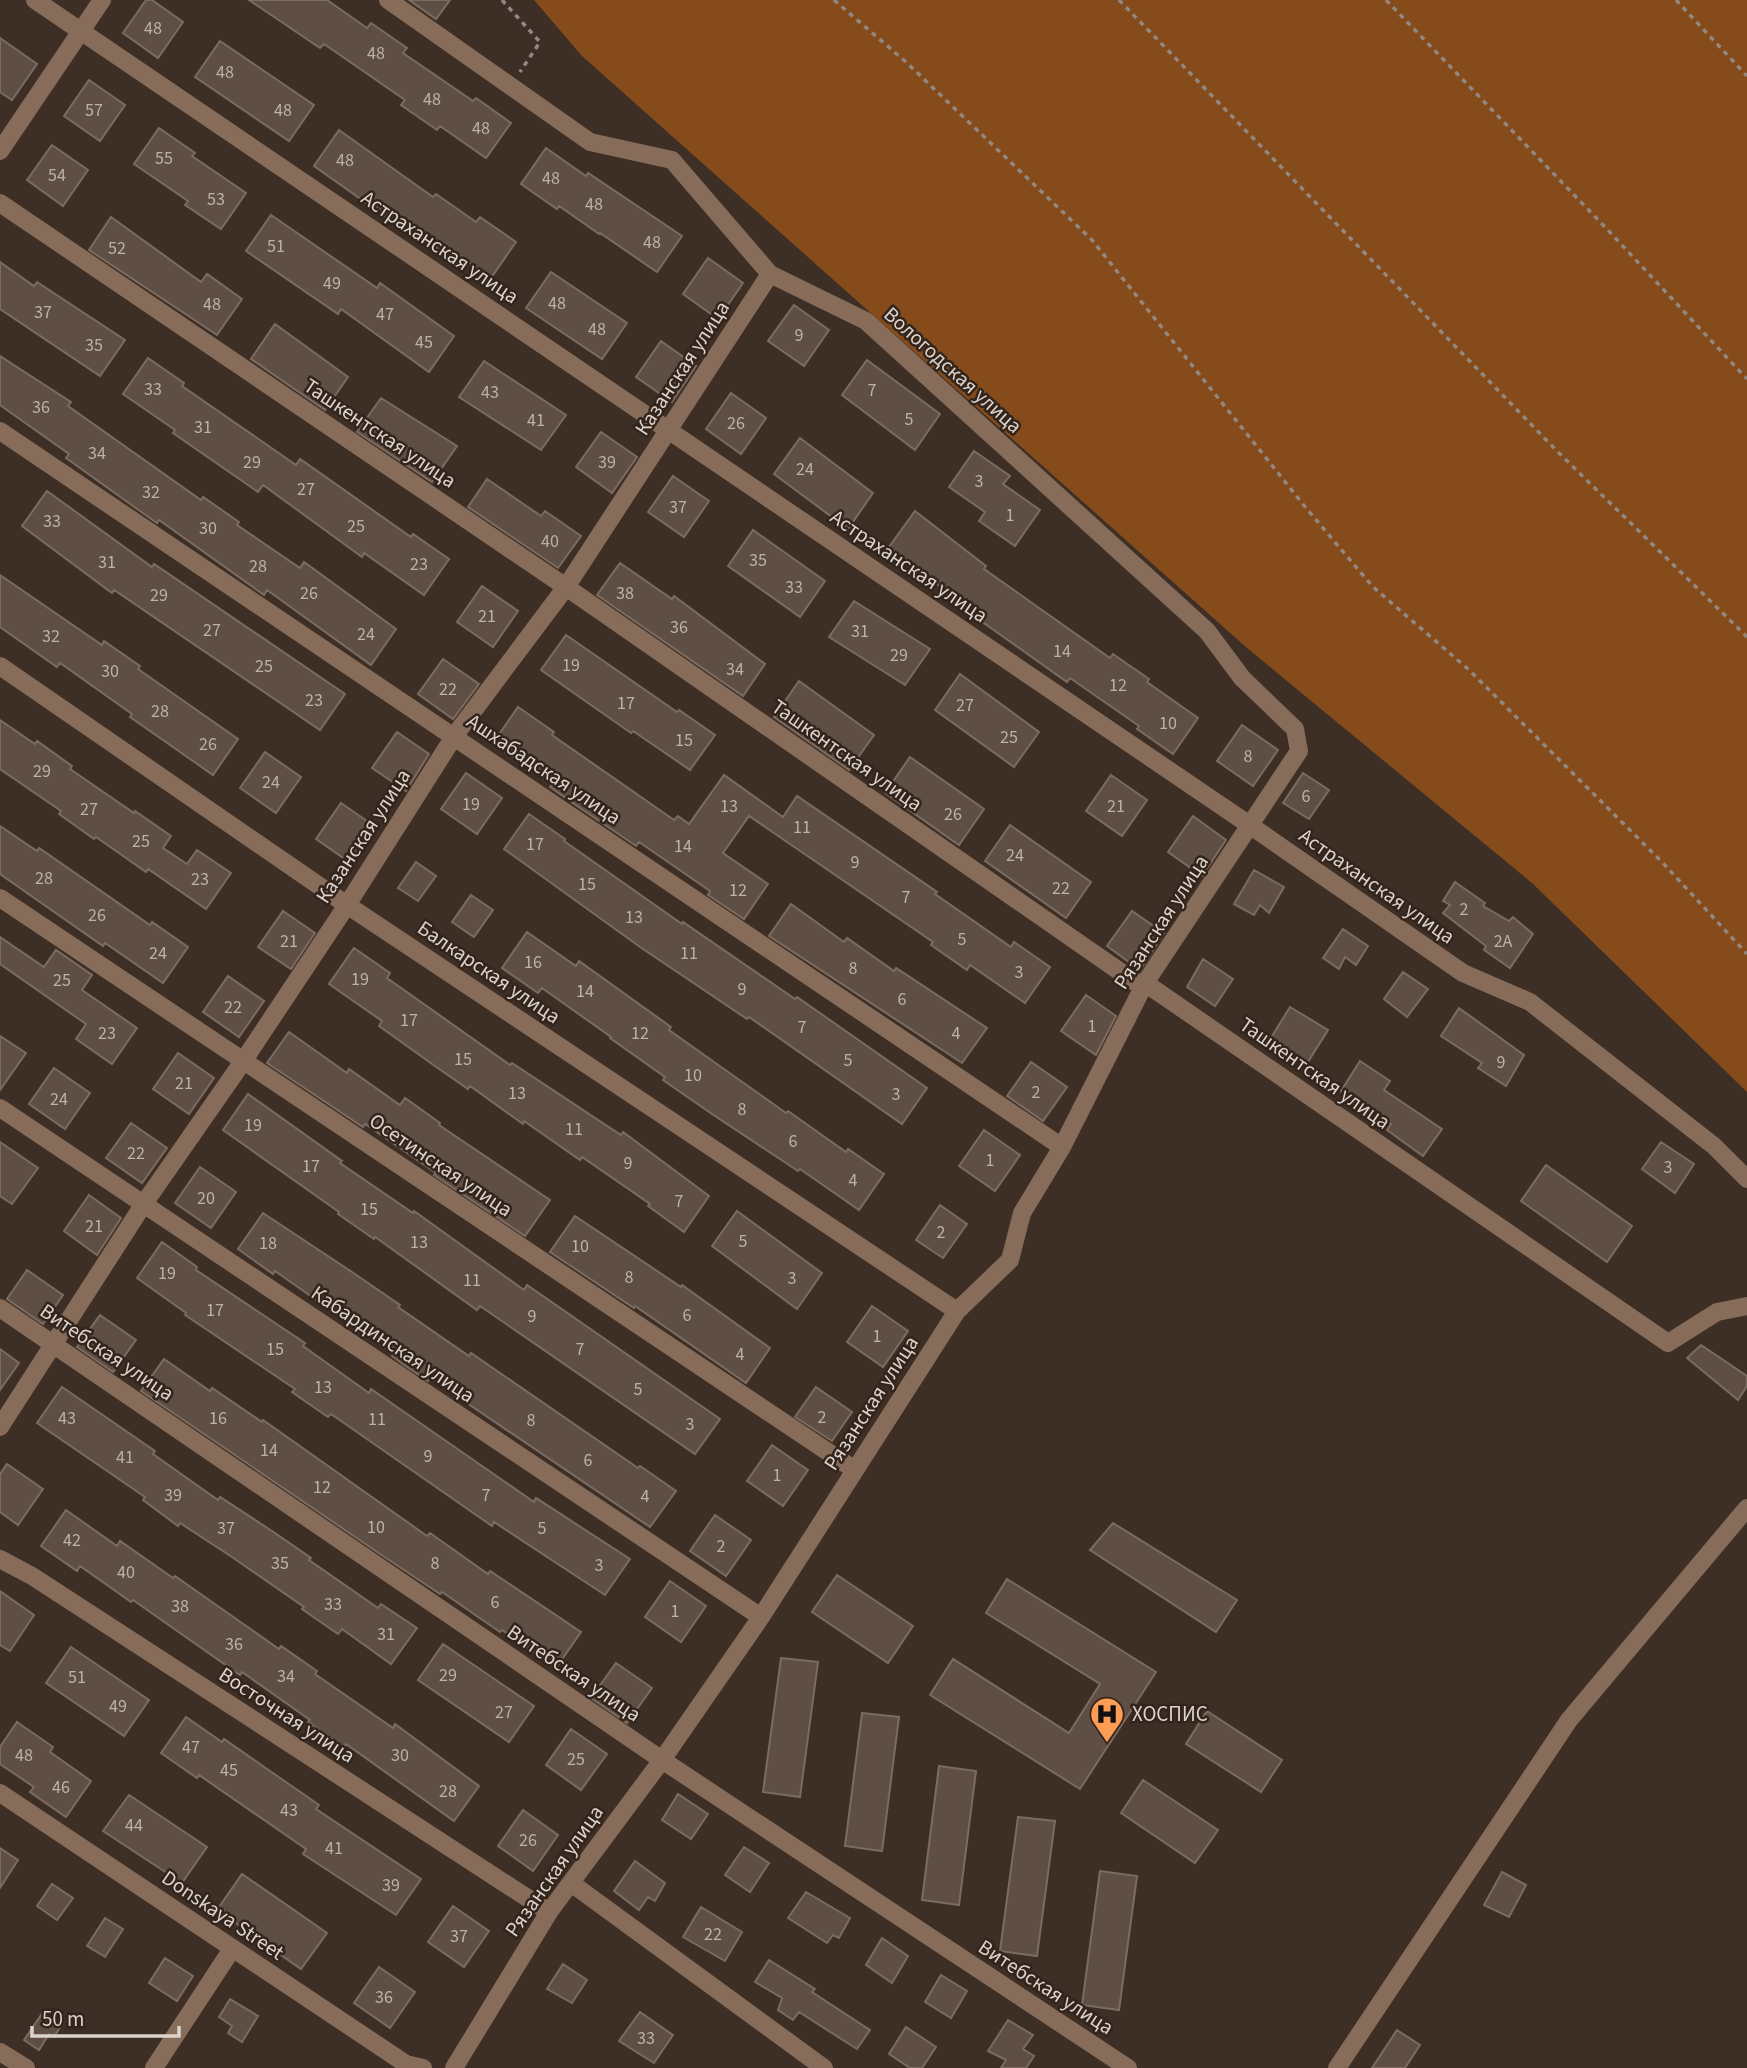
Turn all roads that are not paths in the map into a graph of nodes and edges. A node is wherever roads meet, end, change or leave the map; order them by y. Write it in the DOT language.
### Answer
graph roads {
  1 [pos="35,0"];
  2 [pos="102,0"];
  3 [pos="388,0"];
  4 [pos="82,30"];
  5 [pos="0,151"];
  6 [pos="0,203"];
  7 [pos="770,274"];
  8 [pos="0,430"];
  9 [pos="669,431"];
  10 [pos="566,587"];
  11 [pos="0,666"];
  12 [pos="455,735"];
  13 [pos="1299,751"];
  14 [pos="1251,826"];
  15 [pos="0,898"];
  16 [pos="347,905"];
  17 [pos="1145,983"];
  18 [pos="244,1060"];
  19 [pos="0,1108"];
  20 [pos="1062,1147"];
  21 [pos="1747,1180"];
  22 [pos="143,1205"];
  23 [pos="1747,1306"];
  24 [pos="0,1308"];
  25 [pos="957,1311"];
  26 [pos="54,1344"];
  27 [pos="0,1427"];
  28 [pos="855,1470"];
  29 [pos="1747,1508"];
  30 [pos="0,1559"];
  31 [pos="761,1617"];
  32 [pos="662,1760"];
  33 [pos="0,1793"];
  34 [pos="571,1883"];
  35 [pos="549,1913"];
  36 [pos="232,1949"];
  37 [pos="0,2052"];
  38 [pos="411,2067"];
  39 [pos="26,2068"];
  40 [pos="154,2068"];
  41 [pos="454,2068"];
  42 [pos="824,2068"];
  43 [pos="1128,2068"];
  44 [pos="1337,2068"];
  1 -- 4 [label="street, Астраханская улица"];
  2 -- 4 [label="street"];
  3 -- 7 [label="street, Вологодская улица"];
  4 -- 5 [label="street"];
  4 -- 9 [label="street, Астраханская улица"];
  6 -- 10 [label="street, Ташкентская улица"];
  7 -- 9 [label="street, Казанская улица"];
  7 -- 13 [label="street, Вологодская улица"];
  8 -- 12 [label="street, Ашхабадская улица"];
  9 -- 10 [label="street, Казанская улица"];
  9 -- 14 [label="street, Астраханская улица"];
  10 -- 12 [label="street, Казанская улица"];
  10 -- 17 [label="street, Ташкентская улица"];
  11 -- 16 [label="street, Балкарская улица"];
  12 -- 16 [label="street, Казанская улица"];
  12 -- 20 [label="street, Ашхабадская улица"];
  13 -- 14 [label="street, Рязанская улица"];
  14 -- 17 [label="street, Рязанская улица"];
  14 -- 21 [label="street, Астраханская улица"];
  15 -- 18 [label="street, Осетинская улица"];
  16 -- 18 [label="street, Казанская улица"];
  16 -- 25 [label="street, Балкарская улица"];
  17 -- 20 [label="street, Рязанская улица"];
  17 -- 23 [label="street, Ташкентская улица"];
  18 -- 22 [label="street, Казанская улица"];
  18 -- 28 [label="street, Осетинская улица"];
  19 -- 22 [label="street, Кабардинская улица"];
  20 -- 25 [label="street, Рязанская улица"];
  22 -- 26 [label="street, Казанская улица"];
  22 -- 31 [label="street, Кабардинская улица"];
  24 -- 26 [label="street, Витебская улица"];
  25 -- 28 [label="street, Рязанская улица"];
  26 -- 27 [label="street, Казанская улица"];
  26 -- 32 [label="street, Витебская улица"];
  28 -- 31 [label="street, Рязанская улица"];
  29 -- 44 [label="street"];
  30 -- 35 [label="street, Восточная улица"];
  31 -- 32 [label="street, Рязанская улица"];
  32 -- 34 [label="street, Рязанская улица"];
  32 -- 43 [label="street, Витебская улица"];
  33 -- 36 [label="street, Donskaya Street"];
  34 -- 35 [label="street, Рязанская улица"];
  34 -- 42 [label="street"];
  35 -- 41 [label="street, Рязанская улица"];
  36 -- 38 [label="street, Donskaya Street"];
  36 -- 40 [label="street"];
  37 -- 39 [label="street"];
}
